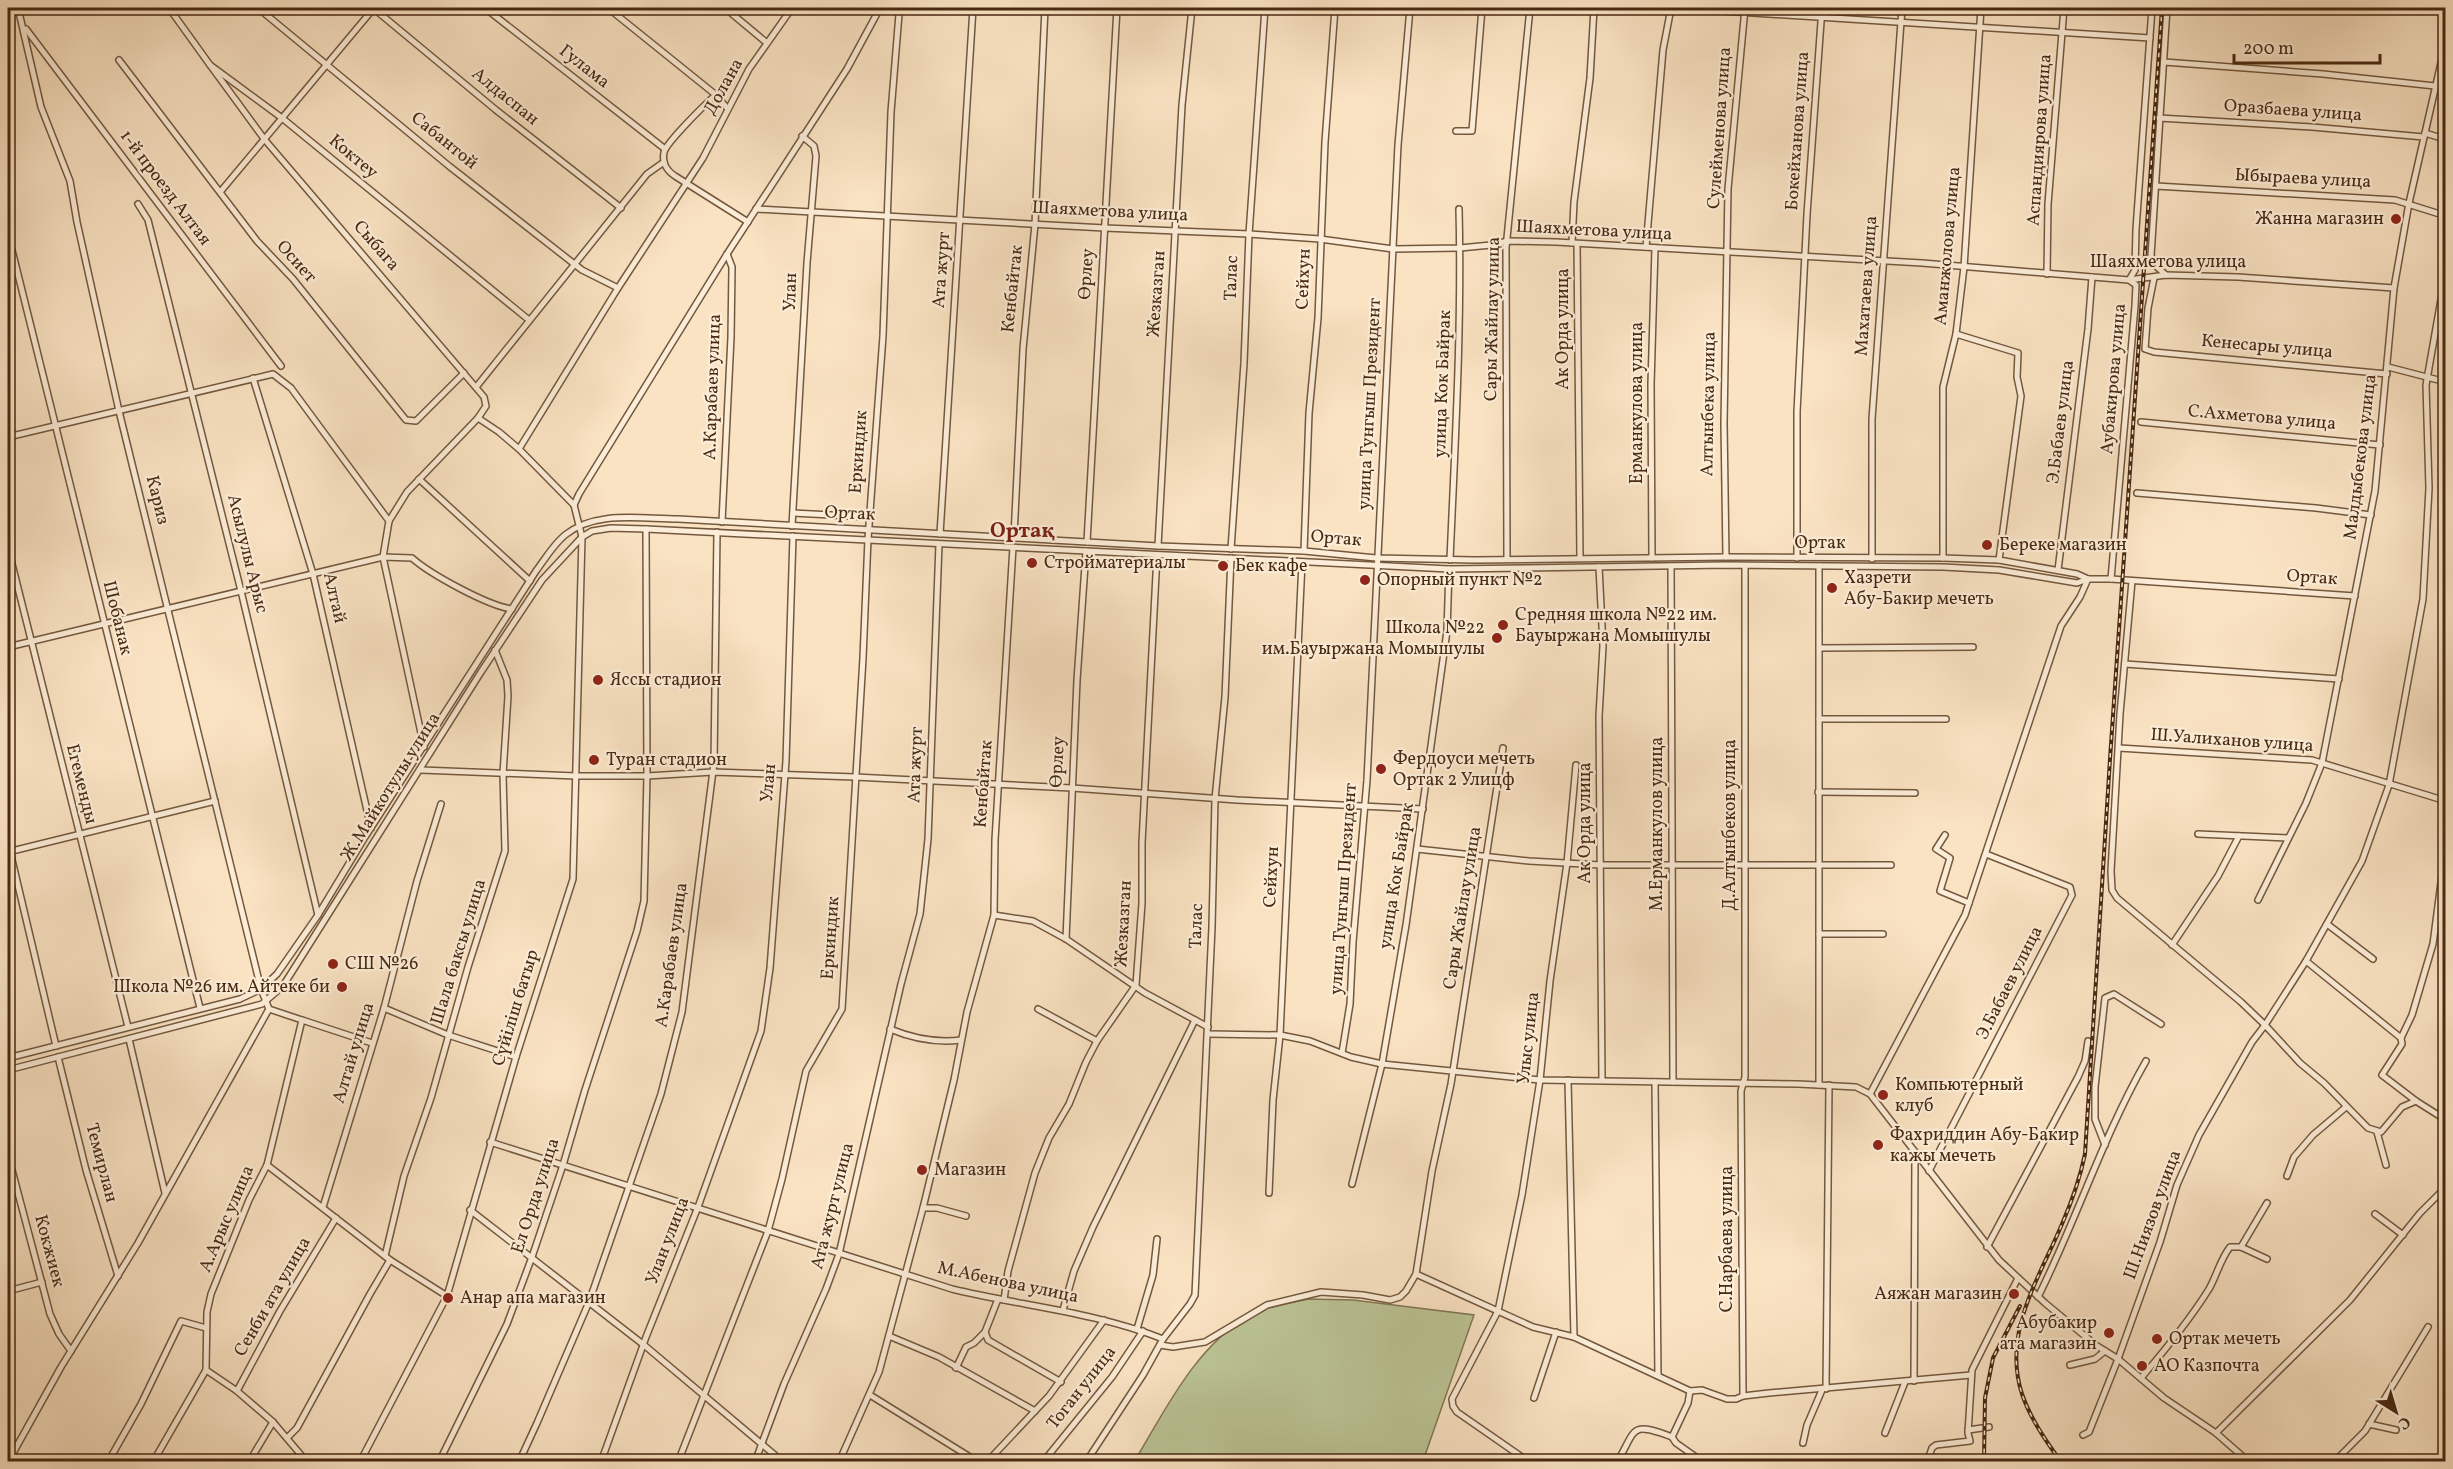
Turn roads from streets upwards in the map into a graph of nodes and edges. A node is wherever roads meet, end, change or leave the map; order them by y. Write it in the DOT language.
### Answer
graph roads {
  1 [pos="18,8"];
  2 [pos="169,8"];
  3 [pos="258,8"];
  4 [pos="373,8"];
  5 [pos="485,8"];
  6 [pos="608,8"];
  7 [pos="725,8"];
  8 [pos="792,8"];
  9 [pos="880,8"];
  10 [pos="893,8"];
  11 [pos="973,8"];
  12 [pos="1045,8"];
  13 [pos="1117,8"];
  14 [pos="1191,8"];
  15 [pos="1265,8"];
  16 [pos="1335,8"];
  17 [pos="1410,8"];
  18 [pos="1482,8"];
  19 [pos="1530,8"];
  20 [pos="1594,8"];
  21 [pos="1671,8"];
  22 [pos="1675,8"];
  23 [pos="1821,8"];
  24 [pos="1902,8"];
  25 [pos="1981,8"];
  26 [pos="2064,8"];
  27 [pos="2152,8"];
  28 [pos="2167,8"];
  29 [pos="1744,10"];
  30 [pos="1821,18"];
  31 [pos="1900,22"];
  32 [pos="25,28"];
  33 [pos="1979,28"];
  34 [pos="2063,31"];
  35 [pos="2150,38"];
  36 [pos="2445,41"];
  37 [pos="767,43"];
  38 [pos="118,60"];
  39 [pos="2164,62"];
  40 [pos="327,64"];
  41 [pos="210,65"];
  42 [pos="2435,86"];
  43 [pos="716,95"];
  44 [pos="727,108"];
  45 [pos="282,118"];
  46 [pos="2159,118"];
  47 [pos="1456,131"];
  48 [pos="2445,132"];
  49 [pos="2424,135"];
  50 [pos="802,136"];
  51 [pos="265,140"];
  52 [pos="665,149"];
  53 [pos="664,162"];
  54 [pos="686,183"];
  55 [pos="2156,186"];
  56 [pos="221,191"];
  57 [pos="2409,203"];
  58 [pos="138,204"];
  59 [pos="621,208"];
  60 [pos="756,209"];
  61 [pos="1459,209"];
  62 [pos="812,212"];
  63 [pos="888,216"];
  64 [pos="2445,216"];
  65 [pos="961,219"];
  66 [pos="748,222"];
  67 [pos="1035,224"];
  68 [pos="1106,228"];
  69 [pos="1177,232"];
  70 [pos="8,234"];
  71 [pos="1249,234"];
  72 [pos="1320,239"];
  73 [pos="1508,241"];
  74 [pos="1575,243"];
  75 [pos="1460,248"];
  76 [pos="1646,248"];
  77 [pos="1655,248"];
  78 [pos="1393,249"];
  79 [pos="1727,251"];
  80 [pos="727,254"];
  81 [pos="1805,257"];
  82 [pos="1885,262"];
  83 [pos="577,263"];
  84 [pos="1964,267"];
  85 [pos="2445,271"];
  86 [pos="2047,274"];
  87 [pos="2166,275"];
  88 [pos="2092,277"];
  89 [pos="2154,278"];
  90 [pos="2129,280"];
  91 [pos="618,288"];
  92 [pos="2394,288"];
  93 [pos="529,320"];
  94 [pos="1956,334"];
  95 [pos="281,366"];
  96 [pos="2387,370"];
  97 [pos="464,373"];
  98 [pos="2426,376"];
  99 [pos="253,378"];
  100 [pos="2445,382"];
  101 [pos="477,386"];
  102 [pos="191,393"];
  103 [pos="119,411"];
  104 [pos="478,418"];
  105 [pos="2141,422"];
  106 [pos="54,426"];
  107 [pos="8,437"];
  108 [pos="2380,445"];
  109 [pos="519,448"];
  110 [pos="419,479"];
  111 [pos="2137,493"];
  112 [pos="574,505"];
  113 [pos="793,513"];
  114 [pos="2371,515"];
  115 [pos="869,517"];
  116 [pos="389,521"];
  117 [pos="722,522"];
  118 [pos="581,525"];
  119 [pos="792,526"];
  120 [pos="646,529"];
  121 [pos="868,531"];
  122 [pos="717,532"];
  123 [pos="940,534"];
  124 [pos="793,536"];
  125 [pos="582,537"];
  126 [pos="1014,537"];
  127 [pos="868,539"];
  128 [pos="1087,542"];
  129 [pos="939,543"];
  130 [pos="1158,546"];
  131 [pos="1013,547"];
  132 [pos="8,548"];
  133 [pos="1231,549"];
  134 [pos="1086,551"];
  135 [pos="1304,551"];
  136 [pos="1157,555"];
  137 [pos="383,557"];
  138 [pos="1726,557"];
  139 [pos="1872,557"];
  140 [pos="1231,558"];
  141 [pos="1376,558"];
  142 [pos="1581,558"];
  143 [pos="1652,558"];
  144 [pos="1797,558"];
  145 [pos="1943,558"];
  146 [pos="1450,560"];
  147 [pos="1508,560"];
  148 [pos="1998,560"];
  149 [pos="1302,562"];
  150 [pos="1376,566"];
  151 [pos="1671,566"];
  152 [pos="1745,566"];
  153 [pos="1599,567"];
  154 [pos="1819,567"];
  155 [pos="1872,567"];
  156 [pos="1449,569"];
  157 [pos="2058,570"];
  158 [pos="313,574"];
  159 [pos="2088,579"];
  160 [pos="2111,579"];
  161 [pos="530,581"];
  162 [pos="2132,581"];
  163 [pos="241,591"];
  164 [pos="2355,596"];
  165 [pos="168,609"];
  166 [pos="512,609"];
  167 [pos="104,624"];
  168 [pos="30,642"];
  169 [pos="8,647"];
  170 [pos="1973,647"];
  171 [pos="1820,648"];
  172 [pos="495,651"];
  173 [pos="2125,664"];
  174 [pos="2339,679"];
  175 [pos="448,709"];
  176 [pos="455,713"];
  177 [pos="1819,718"];
  178 [pos="1946,719"];
  179 [pos="424,747"];
  180 [pos="1503,748"];
  181 [pos="2119,748"];
  182 [pos="2322,763"];
  183 [pos="1576,765"];
  184 [pos="421,770"];
  185 [pos="713,772"];
  186 [pos="503,774"];
  187 [pos="784,774"];
  188 [pos="576,776"];
  189 [pos="647,776"];
  190 [pos="855,777"];
  191 [pos="930,781"];
  192 [pos="2389,785"];
  193 [pos="999,786"];
  194 [pos="1072,788"];
  195 [pos="1818,792"];
  196 [pos="1915,793"];
  197 [pos="1146,794"];
  198 [pos="1215,799"];
  199 [pos="215,801"];
  200 [pos="2445,801"];
  201 [pos="1291,803"];
  202 [pos="441,804"];
  203 [pos="1363,806"];
  204 [pos="1423,809"];
  205 [pos="152,817"];
  206 [pos="371,828"];
  207 [pos="2198,834"];
  208 [pos="78,835"];
  209 [pos="1945,835"];
  210 [pos="2239,836"];
  211 [pos="2288,838"];
  212 [pos="8,843"];
  213 [pos="2445,844"];
  214 [pos="1417,849"];
  215 [pos="9,852"];
  216 [pos="1986,854"];
  217 [pos="1487,857"];
  218 [pos="1567,863"];
  219 [pos="1672,864"];
  220 [pos="1745,864"];
  221 [pos="1601,865"];
  222 [pos="1818,865"];
  223 [pos="1891,865"];
  224 [pos="2258,900"];
  225 [pos="1969,903"];
  226 [pos="318,915"];
  227 [pos="994,915"];
  228 [pos="2327,924"];
  229 [pos="1883,933"];
  230 [pos="1819,934"];
  231 [pos="1066,939"];
  232 [pos="2172,945"];
  233 [pos="2373,959"];
  234 [pos="2306,961"];
  235 [pos="901,984"];
  236 [pos="1136,985"];
  237 [pos="261,989"];
  238 [pos="265,1001"];
  239 [pos="200,1008"];
  240 [pos="384,1008"];
  241 [pos="268,1009"];
  242 [pos="1038,1010"];
  243 [pos="302,1020"];
  244 [pos="1195,1020"];
  245 [pos="2162,1024"];
  246 [pos="2265,1025"];
  247 [pos="128,1027"];
  248 [pos="1208,1027"];
  249 [pos="891,1029"];
  250 [pos="761,1031"];
  251 [pos="1208,1034"];
  252 [pos="448,1035"];
  253 [pos="1280,1035"];
  254 [pos="129,1038"];
  255 [pos="2401,1038"];
  256 [pos="961,1040"];
  257 [pos="1097,1041"];
  258 [pos="2088,1041"];
  259 [pos="372,1043"];
  260 [pos="56,1046"];
  261 [pos="1342,1053"];
  262 [pos="58,1057"];
  263 [pos="516,1057"];
  264 [pos="8,1058"];
  265 [pos="2146,1061"];
  266 [pos="1382,1065"];
  267 [pos="8,1070"];
  268 [pos="1453,1072"];
  269 [pos="1540,1080"];
  270 [pos="1568,1080"];
  271 [pos="1602,1080"];
  272 [pos="1655,1082"];
  273 [pos="1673,1082"];
  274 [pos="1744,1083"];
  275 [pos="1820,1084"];
  276 [pos="1829,1085"];
  277 [pos="1870,1094"];
  278 [pos="2416,1101"];
  279 [pos="2346,1107"];
  280 [pos="2445,1118"];
  281 [pos="2377,1132"];
  282 [pos="490,1143"];
  283 [pos="2105,1145"];
  284 [pos="1915,1152"];
  285 [pos="8,1155"];
  286 [pos="267,1165"];
  287 [pos="563,1165"];
  288 [pos="2386,1165"];
  289 [pos="1929,1171"];
  290 [pos="2287,1176"];
  291 [pos="1352,1184"];
  292 [pos="630,1186"];
  293 [pos="2445,1187"];
  294 [pos="165,1193"];
  295 [pos="1269,1193"];
  296 [pos="2267,1203"];
  297 [pos="323,1207"];
  298 [pos="698,1207"];
  299 [pos="922,1208"];
  300 [pos="470,1210"];
  301 [pos="2374,1214"];
  302 [pos="966,1216"];
  303 [pos="336,1218"];
  304 [pos="768,1231"];
  305 [pos="2403,1235"];
  306 [pos="1157,1239"];
  307 [pos="1987,1247"];
  308 [pos="2241,1247"];
  309 [pos="839,1254"];
  310 [pos="532,1257"];
  311 [pos="387,1258"];
  312 [pos="2267,1259"];
  313 [pos="1416,1274"];
  314 [pos="905,1275"];
  315 [pos="118,1276"];
  316 [pos="2018,1278"];
  317 [pos="42,1282"];
  318 [pos="8,1291"];
  319 [pos="447,1296"];
  320 [pos="2038,1297"];
  321 [pos="1001,1300"];
  322 [pos="589,1302"];
  323 [pos="1063,1310"];
  324 [pos="1498,1311"];
  325 [pos="1104,1320"];
  326 [pos="2428,1327"];
  327 [pos="206,1328"];
  328 [pos="1140,1330"];
  329 [pos="985,1332"];
  330 [pos="1556,1332"];
  331 [pos="889,1336"];
  332 [pos="1574,1337"];
  333 [pos="1161,1342"];
  334 [pos="644,1345"];
  335 [pos="71,1351"];
  336 [pos="2105,1351"];
  337 [pos="2118,1359"];
  338 [pos="2070,1365"];
  339 [pos="956,1368"];
  340 [pos="206,1370"];
  341 [pos="1658,1376"];
  342 [pos="1971,1376"];
  343 [pos="2141,1378"];
  344 [pos="1914,1381"];
  345 [pos="1061,1382"];
  346 [pos="1905,1382"];
  347 [pos="1824,1390"];
  348 [pos="237,1391"];
  349 [pos="1690,1391"];
  350 [pos="704,1395"];
  351 [pos="870,1395"];
  352 [pos="1743,1396"];
  353 [pos="1534,1398"];
  354 [pos="1035,1411"];
  355 [pos="273,1422"];
  356 [pos="2369,1424"];
  357 [pos="1989,1427"];
  358 [pos="1968,1430"];
  359 [pos="2396,1430"];
  360 [pos="1885,1433"];
  361 [pos="2216,1433"];
  362 [pos="2084,1435"];
  363 [pos="1672,1437"];
  364 [pos="287,1438"];
  365 [pos="1803,1443"];
  366 [pos="761,1444"];
  367 [pos="8,1450"];
  368 [pos="9,1460"];
  369 [pos="108,1461"];
  370 [pos="153,1461"];
  371 [pos="249,1461"];
  372 [pos="307,1461"];
  373 [pos="360,1461"];
  374 [pos="439,1461"];
  375 [pos="519,1461"];
  376 [pos="601,1461"];
  377 [pos="678,1461"];
  378 [pos="755,1461"];
  379 [pos="783,1461"];
  380 [pos="840,1461"];
  381 [pos="978,1461"];
  382 [pos="987,1461"];
  383 [pos="1043,1461"];
  384 [pos="1086,1461"];
  385 [pos="1529,1461"];
  386 [pos="1617,1461"];
  387 [pos="1703,1461"];
  388 [pos="1927,1461"];
  389 [pos="2249,1461"];
  390 [pos="2334,1461"];
  1 -- 32 [label="street, Кариз"];
  2 -- 41 [label="street, Коктеу"];
  3 -- 40 [label="street, Сабантой"];
  4 -- 40 [label="street"];
  4 -- 59 [label="street, Алдаспан"];
  5 -- 52 [label="street, Гулама"];
  6 -- 43 [label="street"];
  7 -- 37 [label="street"];
  8 -- 37 [label="street, Долана"];
  9 -- 50 [label="street"];
  10 -- 63 [label="street, Еркиндик"];
  11 -- 65 [label="street, Ата журт"];
  12 -- 67 [label="street, Кенбайтак"];
  13 -- 68 [label="street, Өрлеу"];
  14 -- 69 [label="street, Жезказган"];
  15 -- 71 [label="street, Талас"];
  16 -- 72 [label="street, Сейхун"];
  17 -- 78 [label="street, улица Тунгыш Президент"];
  18 -- 47 [label="street"];
  19 -- 73 [label="street, Сары Жайлау улица"];
  20 -- 74 [label="street, Ак Орда улица"];
  21 -- 76 [label="street"];
  22 -- 29 [label="street"];
  23 -- 30 [label="street, Бокейханова улица"];
  24 -- 31 [label="street, Махатаева улица"];
  25 -- 33 [label="street, Аманжолова улица"];
  26 -- 34 [label="street, Аспандиярова улица"];
  27 -- 35 [label="street, Аубакирова улица"];
  28 -- 39 [label="street"];
  29 -- 30 [label="street"];
  29 -- 79 [label="street, Сулейменова улица"];
  30 -- 31 [label="street"];
  30 -- 81 [label="street, Бокейханова улица"];
  31 -- 33 [label="street"];
  31 -- 82 [label="street, Махатаева улица"];
  32 -- 95 [label="street, 1-й проезд Алтая"];
  32 -- 103 [label="street, Кариз"];
  33 -- 34 [label="street"];
  33 -- 84 [label="street, Аманжолова улица"];
  34 -- 35 [label="street"];
  34 -- 86 [label="street, Аспандиярова улица"];
  35 -- 90 [label="street, Аубакирова улица"];
  36 -- 42 [label="street, Малдыбекова улица"];
  37 -- 44 [label="street, Долана"];
  38 -- 56 [label="street, Осиет"];
  39 -- 42 [label="street"];
  39 -- 46 [label="street"];
  40 -- 45 [label="street"];
  40 -- 83 [label="street, Сабантой"];
  41 -- 45 [label="street, Коктеу"];
  41 -- 51 [label="street, Сыбага"];
  42 -- 49 [label="street, Малдыбекова улица"];
  43 -- 44 [label="street"];
  43 -- 52 [label="street"];
  44 -- 54 [label="street, Долана"];
  45 -- 51 [label="street"];
  45 -- 93 [label="street, Коктеу"];
  46 -- 49 [label="street, Оразбаева улица"];
  46 -- 55 [label="street"];
  48 -- 49 [label="street, Оразбаева улица"];
  49 -- 57 [label="street, Малдыбекова улица"];
  50 -- 60 [label="street"];
  50 -- 62 [label="street, Улан"];
  51 -- 56 [label="street"];
  51 -- 97 [label="street, Сыбага"];
  52 -- 53 [label="street"];
  53 -- 54 [label="street"];
  53 -- 59 [label="street"];
  54 -- 66 [label="street"];
  54 -- 91 [label="street, Долана"];
  55 -- 57 [label="street, Ыбыраева улица"];
  55 -- 87 [label="street"];
  56 -- 97 [label="street, Осиет"];
  57 -- 64 [label="street, Ыбыраева улица"];
  57 -- 92 [label="street, Малдыбекова улица"];
  58 -- 102 [label="street, Асылулы Арыс"];
  59 -- 83 [label="street"];
  60 -- 62 [label="street, Шаяхметова улица"];
  60 -- 66 [label="street"];
  61 -- 75 [label="street, улица Кок Байрак"];
  62 -- 63 [label="street, Шаяхметова улица"];
  62 -- 113 [label="street, Улан"];
  63 -- 65 [label="street, Шаяхметова улица"];
  63 -- 115 [label="street, Еркиндик"];
  65 -- 67 [label="street, Шаяхметова улица"];
  65 -- 123 [label="street, Ата журт"];
  66 -- 80 [label="street"];
  67 -- 68 [label="street, Шаяхметова улица"];
  67 -- 126 [label="street, Кенбайтак"];
  68 -- 69 [label="street, Шаяхметова улица"];
  68 -- 128 [label="street, Өрлеу"];
  69 -- 71 [label="street, Шаяхметова улица"];
  69 -- 130 [label="street, Жезказган"];
  70 -- 106 [label="street, Шобанак"];
  71 -- 72 [label="street, Шаяхметова улица"];
  71 -- 133 [label="street, Талас"];
  72 -- 78 [label="street, Шаяхметова улица"];
  72 -- 135 [label="street, Сейхун"];
  73 -- 74 [label="street, Шаяхметова улица"];
  73 -- 75 [label="street, Шаяхметова улица"];
  73 -- 147 [label="street, Сары Жайлау улица"];
  74 -- 76 [label="street, Шаяхметова улица"];
  74 -- 142 [label="street, Ак Орда улица"];
  75 -- 78 [label="street, Шаяхметова улица"];
  75 -- 146 [label="street, улица Кок Байрак"];
  76 -- 77 [label="street, Шаяхметова улица"];
  77 -- 79 [label="street, Шаяхметова улица"];
  77 -- 143 [label="street, Ерманкулова улица"];
  78 -- 141 [label="street, улица Тунгыш Президент"];
  79 -- 81 [label="street, Шаяхметова улица"];
  79 -- 138 [label="street, Алтынбека улица"];
  80 -- 112 [label="street"];
  80 -- 117 [label="street, А.Карабаев улица"];
  81 -- 82 [label="street, Шаяхметова улица"];
  81 -- 144 [label="street, Бокейханова улица"];
  82 -- 84 [label="street, Шаяхметова улица"];
  82 -- 139 [label="street, Махатаева улица"];
  83 -- 91 [label="street, Сабантой"];
  83 -- 93 [label="street"];
  84 -- 86 [label="street, Шаяхметова улица"];
  84 -- 94 [label="street, Аманжолова улица"];
  85 -- 98 [label="street, Ш.Ниязов улица"];
  86 -- 88 [label="street, Шаяхметова улица"];
  87 -- 89 [label="street, Шаяхметова улица"];
  87 -- 92 [label="street, Шаяхметова улица"];
  88 -- 90 [label="street, Шаяхметова улица"];
  88 -- 157 [label="street, Э.Бабаев улица"];
  89 -- 90 [label="street, Шаяхметова улица"];
  89 -- 96 [label="street, Кенесары улица"];
  90 -- 160 [label="street, Аубакирова улица"];
  91 -- 109 [label="street, Долана"];
  92 -- 96 [label="street, Малдыбекова улица"];
  93 -- 101 [label="street"];
  94 -- 145 [label="street, Аманжолова улица"];
  94 -- 148 [label="street"];
  96 -- 98 [label="street, Кенесары улица"];
  96 -- 108 [label="street, Малдыбекова улица"];
  97 -- 101 [label="street, Сыбага"];
  98 -- 100 [label="street, Кенесары улица"];
  98 -- 192 [label="street, Ш.Ниязов улица"];
  99 -- 102 [label="street"];
  99 -- 116 [label="street"];
  99 -- 158 [label="street, Алтай"];
  101 -- 104 [label="street"];
  102 -- 103 [label="street"];
  102 -- 163 [label="street, Асылулы Арыс"];
  103 -- 106 [label="street"];
  103 -- 165 [label="street, Кариз"];
  104 -- 109 [label="street"];
  104 -- 110 [label="street"];
  105 -- 108 [label="street, С.Ахметова улица"];
  106 -- 107 [label="street"];
  106 -- 167 [label="street, Шобанак"];
  108 -- 114 [label="street, Малдыбекова улица"];
  109 -- 112 [label="street"];
  110 -- 116 [label="street"];
  110 -- 161 [label="street"];
  111 -- 114 [label="street"];
  112 -- 118 [label="street, Сүйіліш батыр"];
  113 -- 115 [label="street"];
  113 -- 119 [label="street, Улан"];
  114 -- 164 [label="street, Малдыбекова улица"];
  115 -- 121 [label="street, Еркиндик"];
  116 -- 137 [label="street"];
  117 -- 118 [label="street, Ортак"];
  117 -- 119 [label="street, Ортак"];
  118 -- 125 [label="street, Сүйіліш батыр"];
  118 -- 161 [label="street, Ж.Майкотулы улица"];
  119 -- 121 [label="street, Ортак"];
  120 -- 122 [label="street, Ортак"];
  120 -- 125 [label="street, Ортак"];
  120 -- 189 [label="street, Ел Орда улица"];
  121 -- 123 [label="street, Ортак"];
  121 -- 127 [label="street, Еркиндик"];
  122 -- 124 [label="street, Ортак"];
  122 -- 185 [label="street, А.Карабаев улица"];
  123 -- 126 [label="street, Ортак"];
  124 -- 127 [label="street, Ортак"];
  124 -- 187 [label="street, Улан"];
  125 -- 172 [label="street, Ж.Майкотулы улица"];
  125 -- 188 [label="street, Сүйіліш батыр"];
  126 -- 128 [label="street, Ортак"];
  127 -- 129 [label="street, Ортак"];
  127 -- 190 [label="street, Еркиндик"];
  128 -- 130 [label="street, Ортак"];
  129 -- 131 [label="street, Ортак"];
  129 -- 191 [label="street, Ата журт"];
  130 -- 133 [label="street, Ортак"];
  131 -- 134 [label="street, Ортак"];
  131 -- 193 [label="street, Кенбайтак"];
  132 -- 168 [label="street, Егеменды"];
  133 -- 135 [label="street, Ортак"];
  134 -- 136 [label="street, Ортак"];
  134 -- 194 [label="street, Өрлеу"];
  135 -- 141 [label="street, Ортак"];
  136 -- 140 [label="street, Ортак"];
  136 -- 197 [label="street, Жезказган"];
  137 -- 158 [label="street"];
  137 -- 166 [label="street"];
  137 -- 179 [label="street"];
  138 -- 143 [label="street, Ортак"];
  138 -- 144 [label="street, Ортак"];
  139 -- 144 [label="street, Ортак"];
  139 -- 145 [label="street, Ортак"];
  139 -- 155 [label="street, Махатаева улица"];
  140 -- 149 [label="street, Ортак"];
  140 -- 198 [label="street, Талас"];
  141 -- 146 [label="street, Ортак"];
  141 -- 150 [label="street, улица Тунгыш Президент"];
  142 -- 143 [label="street, Ортак"];
  142 -- 147 [label="street, Ортак"];
  145 -- 148 [label="street, Ортак"];
  146 -- 147 [label="street, Ортак"];
  148 -- 157 [label="street, Ортак"];
  149 -- 150 [label="street, Ортак"];
  149 -- 201 [label="street, Сейхун"];
  150 -- 156 [label="street, Ортак"];
  150 -- 203 [label="street, улица Тунгыш Президент"];
  151 -- 152 [label="street, Ортак"];
  151 -- 153 [label="street, Ортак"];
  151 -- 219 [label="street, М.Ерманкулов улица"];
  152 -- 154 [label="street, Ортак"];
  152 -- 220 [label="street, Д.Алтынбеков улица"];
  153 -- 156 [label="street, Ортак"];
  153 -- 221 [label="street, Ак Орда улица"];
  154 -- 155 [label="street, Ортак"];
  154 -- 171 [label="street"];
  155 -- 159 [label="street, Ортак"];
  156 -- 204 [label="street, улица Кок Байрак"];
  157 -- 159 [label="street, Ортак"];
  158 -- 163 [label="street"];
  158 -- 206 [label="street, Алтай"];
  159 -- 160 [label="street, Ортак"];
  159 -- 216 [label="street"];
  160 -- 162 [label="street, Ортак"];
  161 -- 166 [label="street, Ж.Майкотулы улица"];
  162 -- 164 [label="street, Ортак"];
  162 -- 173 [label="street"];
  163 -- 165 [label="street"];
  163 -- 226 [label="street, Асылулы Арыс"];
  164 -- 174 [label="street, Малдыбекова улица"];
  165 -- 167 [label="street"];
  165 -- 199 [label="street, Кариз"];
  166 -- 175 [label="street, Ж.Майкотулы улица"];
  167 -- 168 [label="street"];
  167 -- 205 [label="street, Шобанак"];
  168 -- 169 [label="street"];
  168 -- 208 [label="street, Егеменды"];
  170 -- 171 [label="street"];
  171 -- 177 [label="street"];
  172 -- 176 [label="street, Ж.Майкотулы улица"];
  172 -- 186 [label="street, Шала баксы улица"];
  173 -- 174 [label="street"];
  173 -- 181 [label="street"];
  174 -- 182 [label="street, Малдыбекова улица"];
  175 -- 176 [label="street"];
  175 -- 179 [label="street, Ж.Майкотулы улица"];
  176 -- 184 [label="street, Ж.Майкотулы улица"];
  177 -- 178 [label="street"];
  177 -- 195 [label="street"];
  179 -- 206 [label="street, Ж.Майкотулы улица"];
  180 -- 217 [label="street, Сары Жайлау улица"];
  181 -- 182 [label="street, Ш.Уалиханов улица"];
  181 -- 232 [label="street"];
  182 -- 192 [label="street, Ш.Уалиханов улица"];
  182 -- 211 [label="street, Малдыбекова улица"];
  183 -- 218 [label="street, Улыс улица"];
  184 -- 186 [label="street"];
  184 -- 238 [label="street, Ж.Майкотулы улица"];
  185 -- 187 [label="street"];
  185 -- 189 [label="street"];
  185 -- 292 [label="street, А.Карабаев улица"];
  186 -- 188 [label="street"];
  186 -- 252 [label="street, Шала баксы улица"];
  187 -- 190 [label="street"];
  187 -- 250 [label="street, Улан"];
  188 -- 189 [label="street"];
  188 -- 263 [label="street, Сүйіліш батыр"];
  189 -- 287 [label="street, Ел Орда улица"];
  190 -- 191 [label="street"];
  190 -- 304 [label="street, Еркиндик"];
  191 -- 193 [label="street"];
  191 -- 235 [label="street, Ата журт"];
  192 -- 200 [label="street, Ш.Уалиханов улица"];
  192 -- 228 [label="street, Ш.Ниязов улица"];
  193 -- 194 [label="street"];
  193 -- 227 [label="street, Кенбайтак"];
  194 -- 197 [label="street"];
  194 -- 231 [label="street, Өрлеу"];
  195 -- 196 [label="street"];
  195 -- 222 [label="street"];
  197 -- 198 [label="street"];
  197 -- 236 [label="street, Жезказган"];
  198 -- 201 [label="street"];
  198 -- 248 [label="street, Талас"];
  199 -- 205 [label="street"];
  199 -- 237 [label="street, Кариз"];
  201 -- 203 [label="street"];
  201 -- 253 [label="street, Сейхун"];
  202 -- 240 [label="street, Алтай улица"];
  203 -- 204 [label="street"];
  203 -- 261 [label="street, улица Тунгыш Президент"];
  204 -- 214 [label="street, улица Кок Байрак"];
  205 -- 208 [label="street"];
  205 -- 239 [label="street, Шобанак"];
  206 -- 226 [label="street, Ж.Майкотулы улица"];
  207 -- 210 [label="street"];
  208 -- 215 [label="street"];
  208 -- 247 [label="street, Егеменды"];
  209 -- 225 [label="street"];
  210 -- 211 [label="street"];
  210 -- 232 [label="street"];
  211 -- 224 [label="street, Малдыбекова улица"];
  212 -- 215 [label="street"];
  213 -- 255 [label="street"];
  214 -- 217 [label="street"];
  214 -- 266 [label="street, улица Кок Байрак"];
  215 -- 260 [label="street"];
  216 -- 225 [label="street"];
  216 -- 289 [label="street, Э.Бабаев улица"];
  217 -- 218 [label="street"];
  217 -- 268 [label="street, Сары Жайлау улица"];
  218 -- 221 [label="street"];
  218 -- 269 [label="street, Улыс улица"];
  219 -- 220 [label="street"];
  219 -- 221 [label="street"];
  219 -- 273 [label="street, М.Ерманкулов улица"];
  220 -- 222 [label="street"];
  220 -- 274 [label="street, Д.Алтынбеков улица"];
  221 -- 271 [label="street, Ак Орда улица"];
  222 -- 223 [label="street"];
  222 -- 230 [label="street"];
  225 -- 277 [label="street"];
  226 -- 237 [label="street, Ж.Майкотулы улица"];
  227 -- 231 [label="street"];
  227 -- 256 [label="street, Кенбайтак"];
  228 -- 233 [label="street"];
  228 -- 234 [label="street, Ш.Ниязов улица"];
  229 -- 230 [label="street"];
  230 -- 275 [label="street"];
  231 -- 236 [label="street"];
  232 -- 246 [label="street"];
  234 -- 246 [label="street, Ш.Ниязов улица"];
  234 -- 255 [label="street"];
  235 -- 249 [label="street, Ата журт улица"];
  236 -- 244 [label="street"];
  236 -- 257 [label="street, Жезказган"];
  237 -- 238 [label="street, Кариз"];
  237 -- 239 [label="street, Ж.Майкотулы улица"];
  238 -- 241 [label="street"];
  238 -- 254 [label="street, Ж.Майкотулы улица"];
  239 -- 247 [label="street, Ж.Майкотулы улица"];
  240 -- 252 [label="street"];
  240 -- 259 [label="street, Алтай улица"];
  241 -- 243 [label="street"];
  241 -- 294 [label="street"];
  242 -- 257 [label="street"];
  243 -- 259 [label="street"];
  243 -- 286 [label="street, А.Арыс улица"];
  244 -- 248 [label="street"];
  244 -- 323 [label="street"];
  245 -- 283 [label="street"];
  246 -- 279 [label="street"];
  246 -- 337 [label="street, Ш.Ниязов улица"];
  247 -- 260 [label="street, Ж.Майкотулы улица"];
  248 -- 251 [label="street, Талас"];
  249 -- 256 [label="street"];
  249 -- 309 [label="street, Ата журт улица"];
  250 -- 298 [label="street, Улан улица"];
  251 -- 253 [label="street"];
  251 -- 333 [label="street, Талас"];
  252 -- 263 [label="street"];
  252 -- 311 [label="street, Шала баксы улица"];
  253 -- 261 [label="street"];
  253 -- 295 [label="street, Сейхун"];
  254 -- 262 [label="street, Ж.Майкотулы улица"];
  254 -- 294 [label="street"];
  255 -- 278 [label="street"];
  256 -- 299 [label="street, Кенбайтак"];
  257 -- 321 [label="street, Жезказган"];
  258 -- 307 [label="street"];
  259 -- 297 [label="street, Алтай улица"];
  260 -- 264 [label="street, Ж.Майкотулы улица"];
  261 -- 266 [label="street"];
  262 -- 267 [label="street, Ж.Майкотулы улица"];
  262 -- 315 [label="street, Темирлан"];
  263 -- 282 [label="street, Сүйіліш батыр"];
  265 -- 283 [label="street"];
  266 -- 268 [label="street"];
  266 -- 291 [label="street, улица Кок Байрак"];
  268 -- 269 [label="street"];
  268 -- 313 [label="street"];
  269 -- 270 [label="street"];
  269 -- 324 [label="street, Улыс улица"];
  270 -- 271 [label="street"];
  270 -- 332 [label="street"];
  271 -- 272 [label="street"];
  272 -- 273 [label="street"];
  272 -- 341 [label="street"];
  273 -- 274 [label="street"];
  274 -- 275 [label="street"];
  274 -- 352 [label="street, С.Нарбаева улица"];
  275 -- 276 [label="street"];
  276 -- 277 [label="street"];
  276 -- 347 [label="street"];
  277 -- 284 [label="street"];
  278 -- 280 [label="street"];
  278 -- 281 [label="street"];
  279 -- 281 [label="street"];
  279 -- 290 [label="street"];
  281 -- 288 [label="street"];
  282 -- 287 [label="street, М.Абенова улица"];
  282 -- 300 [label="street, Сүйіліш батыр"];
  283 -- 320 [label="street"];
  284 -- 289 [label="street"];
  284 -- 344 [label="street"];
  285 -- 317 [label="street, Кокжиек"];
  286 -- 297 [label="street"];
  286 -- 327 [label="street, А.Арыс улица"];
  287 -- 292 [label="street, М.Абенова улица"];
  287 -- 310 [label="street, Ел Орда улица"];
  289 -- 307 [label="street"];
  292 -- 298 [label="street, М.Абенова улица"];
  292 -- 322 [label="street, А.Карабаев улица"];
  293 -- 305 [label="street"];
  294 -- 315 [label="street"];
  296 -- 308 [label="street"];
  297 -- 303 [label="street"];
  298 -- 304 [label="street, М.Абенова улица"];
  298 -- 334 [label="street, Улан улица"];
  299 -- 302 [label="street"];
  299 -- 314 [label="street, Кенбайтак"];
  300 -- 310 [label="street"];
  300 -- 319 [label="street, Сүйіліш батыр"];
  301 -- 305 [label="street"];
  303 -- 311 [label="street"];
  303 -- 348 [label="street, Сенби ата улица"];
  304 -- 309 [label="street, М.Абенова улица"];
  304 -- 350 [label="street"];
  305 -- 361 [label="street"];
  306 -- 328 [label="street, Тоган улица"];
  307 -- 316 [label="street"];
  308 -- 312 [label="street"];
  308 -- 343 [label="street"];
  309 -- 314 [label="street, М.Абенова улица"];
  309 -- 366 [label="street, Ата журт улица"];
  310 -- 322 [label="street"];
  310 -- 374 [label="street, Ел Орда улица"];
  311 -- 319 [label="street"];
  311 -- 364 [label="street, Шала баксы улица"];
  313 -- 324 [label="street"];
  313 -- 333 [label="street"];
  314 -- 321 [label="street, М.Абенова улица"];
  314 -- 331 [label="street"];
  315 -- 335 [label="street"];
  316 -- 320 [label="street"];
  316 -- 342 [label="street"];
  317 -- 318 [label="street"];
  317 -- 335 [label="street, Кокжиек"];
  319 -- 373 [label="street, Сүйіліш батыр"];
  320 -- 336 [label="street"];
  321 -- 323 [label="street, М.Абенова улица"];
  321 -- 329 [label="street, Жезказган"];
  322 -- 334 [label="street"];
  322 -- 375 [label="street, А.Карабаев улица"];
  323 -- 325 [label="street, М.Абенова улица"];
  324 -- 330 [label="street"];
  324 -- 385 [label="street, Улыс улица"];
  325 -- 328 [label="street, М.Абенова улица"];
  325 -- 345 [label="street"];
  326 -- 356 [label="street"];
  327 -- 340 [label="street, А.Арыс улица"];
  327 -- 369 [label="street"];
  328 -- 333 [label="street, М.Абенова улица"];
  328 -- 383 [label="street, Тоган улица"];
  329 -- 339 [label="street"];
  329 -- 345 [label="street"];
  330 -- 332 [label="street"];
  330 -- 353 [label="street"];
  331 -- 339 [label="street"];
  331 -- 351 [label="street"];
  332 -- 341 [label="street"];
  333 -- 384 [label="street"];
  334 -- 350 [label="street"];
  334 -- 376 [label="street, Улан улица"];
  335 -- 368 [label="street"];
  336 -- 337 [label="street"];
  336 -- 338 [label="street"];
  337 -- 343 [label="street"];
  337 -- 362 [label="street, Ш.Ниязов улица"];
  339 -- 354 [label="street"];
  340 -- 348 [label="street"];
  340 -- 370 [label="street"];
  341 -- 349 [label="street"];
  342 -- 344 [label="street"];
  342 -- 358 [label="street"];
  343 -- 361 [label="street"];
  344 -- 346 [label="street"];
  345 -- 354 [label="street"];
  346 -- 347 [label="street"];
  346 -- 360 [label="street"];
  347 -- 352 [label="street"];
  347 -- 365 [label="street"];
  348 -- 355 [label="street"];
  349 -- 352 [label="street"];
  349 -- 363 [label="street"];
  350 -- 366 [label="street"];
  350 -- 377 [label="street"];
  351 -- 380 [label="street"];
  351 -- 381 [label="street"];
  354 -- 382 [label="street"];
  355 -- 364 [label="street"];
  355 -- 371 [label="street"];
  356 -- 359 [label="street"];
  356 -- 390 [label="street"];
  357 -- 358 [label="street"];
  358 -- 388 [label="street"];
  361 -- 389 [label="street"];
  363 -- 386 [label="street"];
  363 -- 387 [label="street"];
  364 -- 372 [label="street"];
  366 -- 378 [label="street, Ата журт улица"];
  366 -- 379 [label="street"];
  367 -- 368 [label="street"];
}
